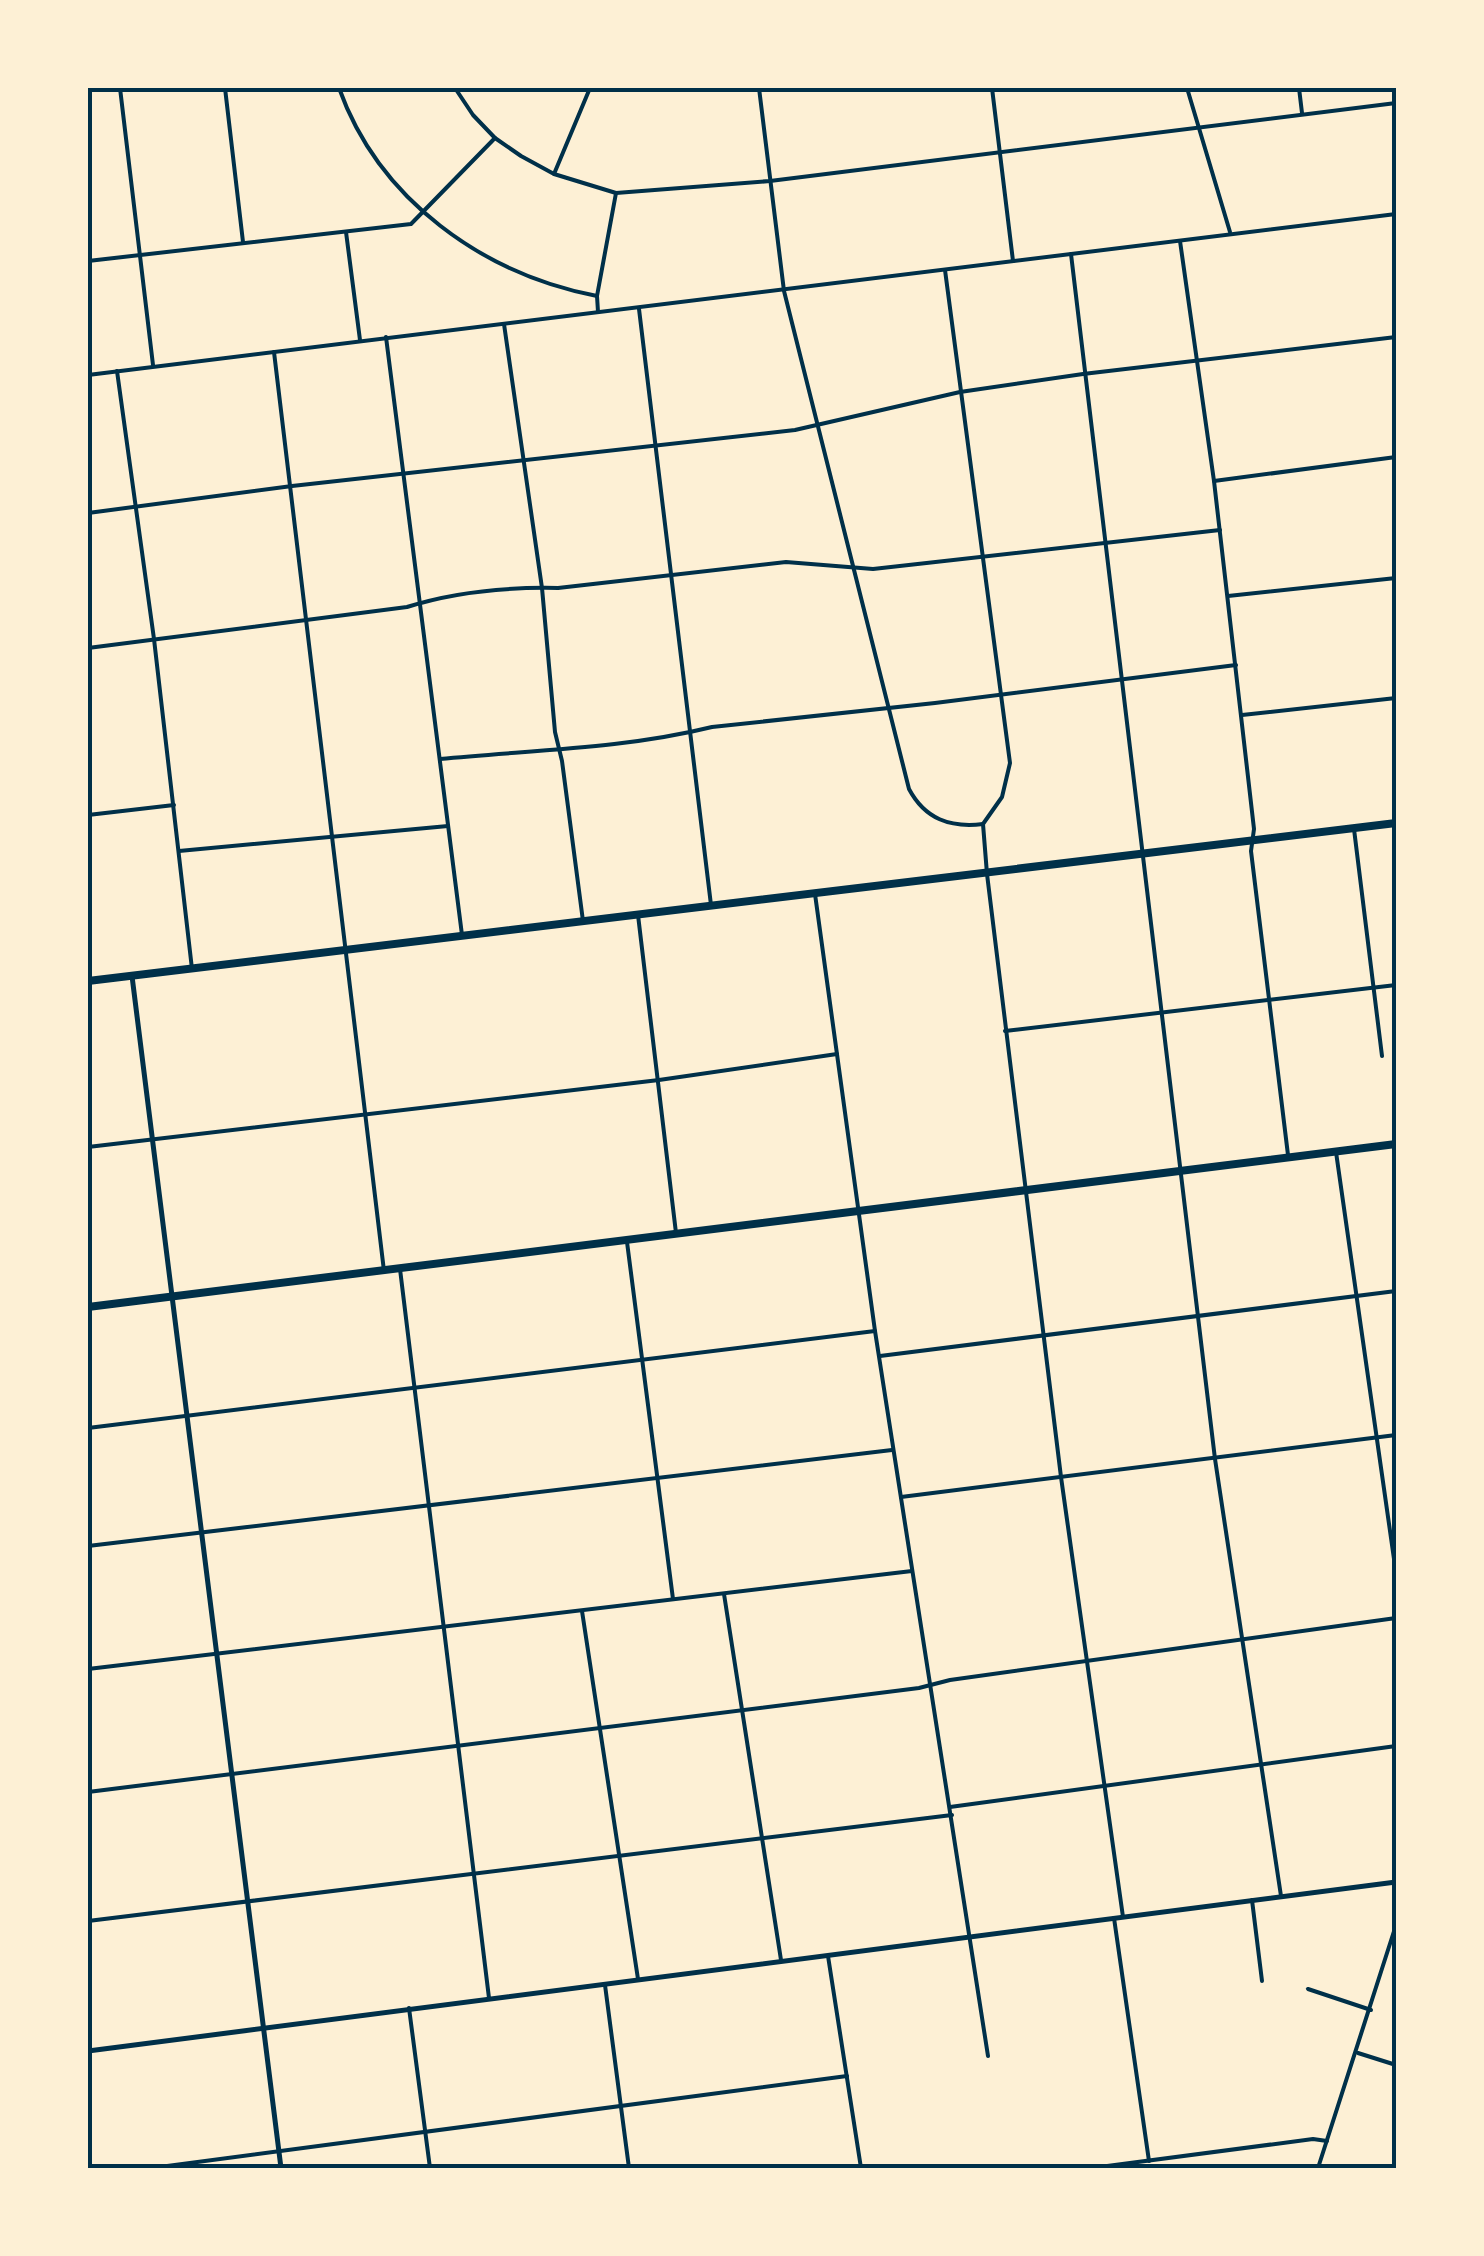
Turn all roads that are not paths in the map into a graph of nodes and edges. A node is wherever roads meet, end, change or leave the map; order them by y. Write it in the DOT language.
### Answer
graph roads {
  1 [pos="120,88"];
  2 [pos="225,88"];
  3 [pos="339,88"];
  4 [pos="455,88"];
  5 [pos="590,88"];
  6 [pos="759,88"];
  7 [pos="992,88"];
  8 [pos="1186,88"];
  9 [pos="1299,88"];
  10 [pos="1396,103"];
  11 [pos="1302,115"];
  12 [pos="1199,128"];
  13 [pos="495,138"];
  14 [pos="999,154"];
  15 [pos="554,174"];
  16 [pos="770,181"];
  17 [pos="616,194"];
  18 [pos="423,214"];
  19 [pos="1396,214"];
  20 [pos="346,232"];
  21 [pos="1230,232"];
  22 [pos="1180,241"];
  23 [pos="243,242"];
  24 [pos="1071,254"];
  25 [pos="141,256"];
  26 [pos="88,261"];
  27 [pos="1013,261"];
  28 [pos="946,270"];
  29 [pos="784,291"];
  30 [pos="597,296"];
  31 [pos="638,308"];
  32 [pos="598,312"];
  33 [pos="504,324"];
  34 [pos="386,337"];
  35 [pos="1396,337"];
  36 [pos="360,340"];
  37 [pos="274,351"];
  38 [pos="1197,361"];
  39 [pos="153,365"];
  40 [pos="117,371"];
  41 [pos="1084,374"];
  42 [pos="88,375"];
  43 [pos="960,392"];
  44 [pos="820,424"];
  45 [pos="656,446"];
  46 [pos="1396,457"];
  47 [pos="521,462"];
  48 [pos="404,473"];
  49 [pos="1214,481"];
  50 [pos="292,486"];
  51 [pos="138,508"];
  52 [pos="88,513"];
  53 [pos="1220,530"];
  54 [pos="1104,543"];
  55 [pos="982,556"];
  56 [pos="855,569"];
  57 [pos="671,575"];
  58 [pos="1396,578"];
  59 [pos="542,588"];
  60 [pos="1228,596"];
  61 [pos="418,604"];
  62 [pos="306,620"];
  63 [pos="154,639"];
  64 [pos="88,648"];
  65 [pos="1236,665"];
  66 [pos="1120,678"];
  67 [pos="1002,694"];
  68 [pos="1396,698"];
  69 [pos="888,708"];
  70 [pos="1242,715"];
  71 [pos="689,733"];
  72 [pos="558,748"];
  73 [pos="440,759"];
  74 [pos="174,805"];
  75 [pos="88,815"];
  76 [pos="1396,823"];
  77 [pos="983,824"];
  78 [pos="448,826"];
  79 [pos="1354,829"];
  80 [pos="334,836"];
  81 [pos="1253,840"];
  82 [pos="179,851"];
  83 [pos="1143,853"];
  84 [pos="987,874"];
  85 [pos="815,894"];
  86 [pos="711,905"];
  87 [pos="638,916"];
  88 [pos="583,921"];
  89 [pos="462,935"];
  90 [pos="345,950"];
  91 [pos="192,969"];
  92 [pos="132,976"];
  93 [pos="88,981"];
  94 [pos="1396,985"];
  95 [pos="1375,987"];
  96 [pos="1268,1000"];
  97 [pos="1162,1014"];
  98 [pos="1005,1031"];
  99 [pos="836,1054"];
  100 [pos="1382,1056"];
  101 [pos="658,1080"];
  102 [pos="364,1114"];
  103 [pos="151,1138"];
  104 [pos="1396,1144"];
  105 [pos="88,1147"];
  106 [pos="1336,1150"];
  107 [pos="1288,1155"];
  108 [pos="1180,1170"];
  109 [pos="1025,1192"];
  110 [pos="858,1213"];
  111 [pos="677,1236"];
  112 [pos="627,1242"];
  113 [pos="400,1268"];
  114 [pos="384,1271"];
  115 [pos="1396,1290"];
  116 [pos="1356,1296"];
  117 [pos="172,1297"];
  118 [pos="88,1308"];
  119 [pos="1198,1315"];
  120 [pos="875,1331"];
  121 [pos="1043,1333"];
  122 [pos="880,1356"];
  123 [pos="642,1360"];
  124 [pos="415,1387"];
  125 [pos="186,1416"];
  126 [pos="88,1428"];
  127 [pos="1396,1435"];
  128 [pos="1377,1438"];
  129 [pos="894,1450"];
  130 [pos="1215,1459"];
  131 [pos="657,1476"];
  132 [pos="1061,1477"];
  133 [pos="901,1497"];
  134 [pos="430,1505"];
  135 [pos="200,1532"];
  136 [pos="88,1546"];
  137 [pos="1396,1562"];
  138 [pos="912,1571"];
  139 [pos="1396,1573"];
  140 [pos="724,1594"];
  141 [pos="673,1599"];
  142 [pos="582,1612"];
  143 [pos="1396,1618"];
  144 [pos="444,1627"];
  145 [pos="1242,1639"];
  146 [pos="215,1654"];
  147 [pos="1087,1662"];
  148 [pos="88,1668"];
  149 [pos="931,1686"];
  150 [pos="742,1711"];
  151 [pos="600,1729"];
  152 [pos="460,1746"];
  153 [pos="1396,1746"];
  154 [pos="1260,1764"];
  155 [pos="232,1775"];
  156 [pos="1105,1787"];
  157 [pos="88,1792"];
  158 [pos="950,1807"];
  159 [pos="952,1815"];
  160 [pos="762,1838"];
  161 [pos="619,1857"];
  162 [pos="474,1874"];
  163 [pos="1396,1882"];
  164 [pos="1281,1896"];
  165 [pos="1252,1900"];
  166 [pos="247,1902"];
  167 [pos="1123,1917"];
  168 [pos="1114,1918"];
  169 [pos="88,1921"];
  170 [pos="1396,1928"];
  171 [pos="971,1937"];
  172 [pos="828,1954"];
  173 [pos="781,1960"];
  174 [pos="638,1979"];
  175 [pos="1262,1981"];
  176 [pos="605,1984"];
  177 [pos="1308,1989"];
  178 [pos="489,1998"];
  179 [pos="408,2008"];
  180 [pos="1371,2010"];
  181 [pos="264,2028"];
  182 [pos="88,2050"];
  183 [pos="1356,2052"];
  184 [pos="988,2056"];
  185 [pos="1396,2065"];
  186 [pos="847,2076"];
  187 [pos="620,2108"];
  188 [pos="426,2132"];
  189 [pos="1327,2140"];
  190 [pos="279,2152"];
  191 [pos="1150,2161"];
  192 [pos="152,2168"];
  193 [pos="281,2168"];
  194 [pos="430,2168"];
  195 [pos="629,2168"];
  196 [pos="861,2168"];
  197 [pos="1092,2168"];
  198 [pos="1318,2168"];
  1 -- 25 [label="street"];
  2 -- 23 [label="street"];
  3 -- 18 [label="street"];
  4 -- 13 [label="street"];
  5 -- 15 [label="street"];
  6 -- 16 [label="street"];
  7 -- 14 [label="street"];
  8 -- 12 [label="street"];
  9 -- 11 [label="street"];
  10 -- 11 [label="street"];
  11 -- 12 [label="street"];
  12 -- 14 [label="street"];
  12 -- 21 [label="street"];
  13 -- 15 [label="street"];
  13 -- 18 [label="street"];
  14 -- 16 [label="street"];
  14 -- 27 [label="street"];
  15 -- 17 [label="street"];
  16 -- 17 [label="street"];
  16 -- 29 [label="street"];
  17 -- 30 [label="street"];
  18 -- 20 [label="street"];
  18 -- 30 [label="street"];
  19 -- 21 [label="street"];
  20 -- 23 [label="street"];
  20 -- 36 [label="street"];
  21 -- 22 [label="street"];
  22 -- 24 [label="street"];
  22 -- 38 [label="street"];
  23 -- 25 [label="street"];
  24 -- 27 [label="street"];
  24 -- 41 [label="street"];
  25 -- 26 [label="street"];
  25 -- 39 [label="street"];
  27 -- 28 [label="street"];
  28 -- 29 [label="street"];
  28 -- 43 [label="street"];
  29 -- 31 [label="street"];
  29 -- 44 [label="street"];
  30 -- 32 [label="street"];
  31 -- 32 [label="street"];
  31 -- 45 [label="street"];
  32 -- 33 [label="street"];
  33 -- 34 [label="street"];
  33 -- 47 [label="street"];
  34 -- 36 [label="street"];
  34 -- 48 [label="street"];
  35 -- 38 [label="street"];
  36 -- 37 [label="street"];
  37 -- 39 [label="street"];
  37 -- 50 [label="street"];
  38 -- 41 [label="street"];
  38 -- 49 [label="street"];
  39 -- 40 [label="street"];
  40 -- 42 [label="street"];
  40 -- 51 [label="street"];
  41 -- 43 [label="street"];
  41 -- 54 [label="street"];
  43 -- 44 [label="street"];
  43 -- 55 [label="street"];
  44 -- 45 [label="street"];
  44 -- 56 [label="street"];
  45 -- 47 [label="street"];
  45 -- 57 [label="street"];
  46 -- 49 [label="street"];
  47 -- 48 [label="street"];
  47 -- 59 [label="street"];
  48 -- 50 [label="street"];
  48 -- 61 [label="street"];
  49 -- 53 [label="street"];
  50 -- 51 [label="street"];
  50 -- 62 [label="street"];
  51 -- 52 [label="street"];
  51 -- 63 [label="street"];
  53 -- 54 [label="street"];
  53 -- 60 [label="street"];
  54 -- 55 [label="street"];
  54 -- 66 [label="street"];
  55 -- 56 [label="street"];
  55 -- 67 [label="street"];
  56 -- 57 [label="street"];
  56 -- 69 [label="street"];
  57 -- 59 [label="street"];
  57 -- 71 [label="street"];
  58 -- 60 [label="street"];
  59 -- 61 [label="street"];
  59 -- 72 [label="street"];
  60 -- 65 [label="street"];
  61 -- 62 [label="street"];
  61 -- 73 [label="street"];
  62 -- 63 [label="street"];
  62 -- 80 [label="street"];
  63 -- 64 [label="street"];
  63 -- 74 [label="street"];
  65 -- 66 [label="street"];
  65 -- 70 [label="street"];
  66 -- 67 [label="street"];
  66 -- 83 [label="street"];
  67 -- 69 [label="street"];
  67 -- 77 [label="street"];
  68 -- 70 [label="street"];
  69 -- 71 [label="street"];
  69 -- 77 [label="street"];
  70 -- 81 [label="street"];
  71 -- 72 [label="street"];
  71 -- 86 [label="street"];
  72 -- 73 [label="street"];
  72 -- 88 [label="street"];
  73 -- 78 [label="street"];
  74 -- 75 [label="street"];
  74 -- 82 [label="street"];
  76 -- 79 [label="main road"];
  77 -- 84 [label="street"];
  78 -- 80 [label="street"];
  78 -- 89 [label="street"];
  79 -- 81 [label="main road"];
  79 -- 95 [label="street"];
  80 -- 82 [label="street"];
  80 -- 90 [label="street"];
  81 -- 83 [label="main road"];
  81 -- 96 [label="street"];
  82 -- 91 [label="street"];
  83 -- 84 [label="main road"];
  83 -- 97 [label="street"];
  84 -- 85 [label="main road"];
  84 -- 98 [label="street"];
  85 -- 86 [label="main road"];
  85 -- 99 [label="street"];
  86 -- 87 [label="main road"];
  87 -- 88 [label="main road"];
  87 -- 101 [label="street"];
  88 -- 89 [label="main road"];
  89 -- 90 [label="main road"];
  90 -- 91 [label="main road"];
  90 -- 102 [label="street"];
  91 -- 92 [label="main road"];
  92 -- 93 [label="main road"];
  92 -- 103 [label="street"];
  94 -- 95 [label="street"];
  95 -- 96 [label="street"];
  95 -- 100 [label="street"];
  96 -- 97 [label="street"];
  96 -- 107 [label="street"];
  97 -- 98 [label="street"];
  97 -- 108 [label="street"];
  98 -- 109 [label="street"];
  99 -- 101 [label="street"];
  99 -- 110 [label="street"];
  101 -- 102 [label="street"];
  101 -- 111 [label="street"];
  102 -- 103 [label="street"];
  102 -- 114 [label="street"];
  103 -- 105 [label="street"];
  103 -- 117 [label="street"];
  104 -- 106 [label="main road"];
  106 -- 107 [label="main road"];
  106 -- 116 [label="street"];
  107 -- 108 [label="main road"];
  108 -- 109 [label="main road"];
  108 -- 119 [label="street"];
  109 -- 110 [label="main road"];
  109 -- 121 [label="street"];
  110 -- 111 [label="main road"];
  110 -- 120 [label="street"];
  111 -- 112 [label="main road"];
  112 -- 113 [label="main road"];
  112 -- 123 [label="street"];
  113 -- 114 [label="main road"];
  113 -- 124 [label="street"];
  114 -- 117 [label="main road"];
  115 -- 116 [label="street"];
  116 -- 119 [label="street"];
  116 -- 128 [label="street"];
  117 -- 118 [label="main road"];
  117 -- 125 [label="street"];
  119 -- 121 [label="street"];
  119 -- 130 [label="street"];
  120 -- 122 [label="street"];
  120 -- 123 [label="street"];
  121 -- 122 [label="street"];
  121 -- 132 [label="street"];
  122 -- 129 [label="street"];
  123 -- 124 [label="street"];
  123 -- 131 [label="street"];
  124 -- 125 [label="street"];
  124 -- 134 [label="street"];
  125 -- 126 [label="street"];
  125 -- 135 [label="street"];
  127 -- 128 [label="street"];
  128 -- 130 [label="street"];
  128 -- 137 [label="street"];
  129 -- 131 [label="street"];
  129 -- 133 [label="street"];
  130 -- 132 [label="street"];
  130 -- 145 [label="street"];
  131 -- 134 [label="street"];
  131 -- 141 [label="street"];
  132 -- 133 [label="street"];
  132 -- 147 [label="street"];
  133 -- 138 [label="street"];
  134 -- 135 [label="street"];
  134 -- 144 [label="street"];
  135 -- 136 [label="street"];
  135 -- 146 [label="street"];
  137 -- 139 [label="street"];
  138 -- 140 [label="street"];
  138 -- 149 [label="street"];
  140 -- 141 [label="street"];
  140 -- 150 [label="street"];
  141 -- 142 [label="street"];
  142 -- 144 [label="street"];
  142 -- 151 [label="street"];
  143 -- 145 [label="street"];
  144 -- 146 [label="street"];
  144 -- 152 [label="street"];
  145 -- 147 [label="street"];
  145 -- 154 [label="street"];
  146 -- 148 [label="street"];
  146 -- 155 [label="street"];
  147 -- 149 [label="street"];
  147 -- 156 [label="street"];
  149 -- 150 [label="street"];
  149 -- 158 [label="street"];
  150 -- 151 [label="street"];
  150 -- 160 [label="street"];
  151 -- 152 [label="street"];
  151 -- 161 [label="street"];
  152 -- 155 [label="street"];
  152 -- 162 [label="street"];
  153 -- 154 [label="street"];
  154 -- 156 [label="street"];
  154 -- 164 [label="street"];
  155 -- 157 [label="street"];
  155 -- 166 [label="street"];
  156 -- 158 [label="street"];
  156 -- 167 [label="street"];
  158 -- 159 [label="street"];
  159 -- 160 [label="street"];
  159 -- 171 [label="street"];
  160 -- 161 [label="street"];
  160 -- 173 [label="street"];
  161 -- 162 [label="street"];
  161 -- 174 [label="street"];
  162 -- 166 [label="street"];
  162 -- 178 [label="street"];
  163 -- 164 [label="street"];
  164 -- 165 [label="street"];
  165 -- 167 [label="street"];
  165 -- 175 [label="street"];
  166 -- 169 [label="street"];
  166 -- 181 [label="street"];
  167 -- 168 [label="street"];
  168 -- 171 [label="street"];
  168 -- 191 [label="street"];
  170 -- 180 [label="street"];
  171 -- 172 [label="street"];
  171 -- 184 [label="street"];
  172 -- 173 [label="street"];
  172 -- 186 [label="street"];
  173 -- 174 [label="street"];
  174 -- 176 [label="street"];
  176 -- 178 [label="street"];
  176 -- 187 [label="street"];
  177 -- 180 [label="street"];
  178 -- 179 [label="street"];
  179 -- 181 [label="street"];
  179 -- 188 [label="street"];
  180 -- 183 [label="street"];
  181 -- 182 [label="street"];
  181 -- 190 [label="street"];
  183 -- 185 [label="street"];
  183 -- 189 [label="street"];
  186 -- 187 [label="street"];
  186 -- 196 [label="street"];
  187 -- 188 [label="street"];
  187 -- 195 [label="street"];
  188 -- 190 [label="street"];
  188 -- 194 [label="street"];
  189 -- 191 [label="street"];
  189 -- 198 [label="street"];
  190 -- 192 [label="street"];
  190 -- 193 [label="street"];
  191 -- 197 [label="street"];
}
